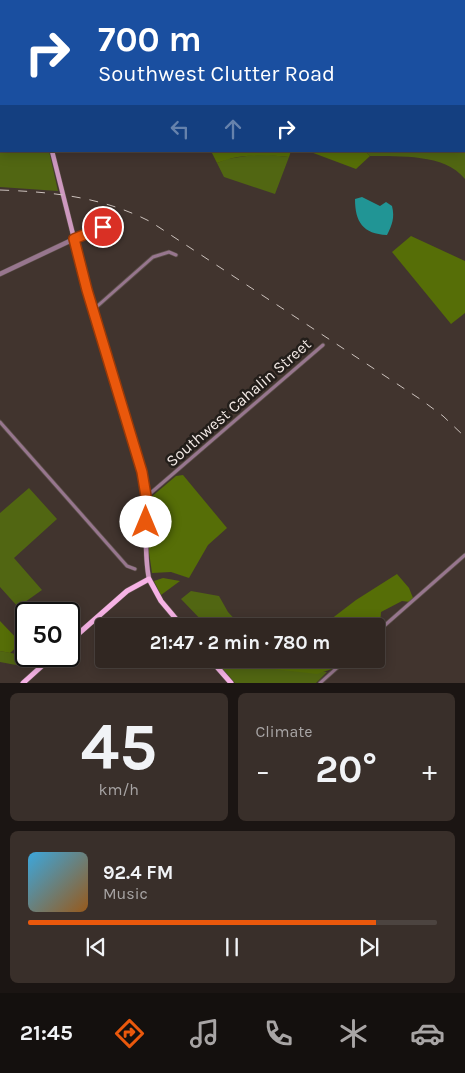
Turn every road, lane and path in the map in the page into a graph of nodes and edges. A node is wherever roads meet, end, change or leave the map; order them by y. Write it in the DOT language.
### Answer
graph roads {
  1 [pos="52,152"];
  2 [pos="103,227"];
  3 [pos="74,239"];
  4 [pos="176,255"];
  5 [pos="0,274"];
  6 [pos="93,310"];
  7 [pos="323,345"];
  8 [pos="0,422"];
  9 [pos="146,496"];
  10 [pos="465,555"];
  11 [pos="135,569"];
  12 [pos="149,579"];
  13 [pos="175,618"];
  14 [pos="385,625"];
  15 [pos="80,632"];
  16 [pos="41,667"];
  17 [pos="218,668"];
  18 [pos="337,668"];
  19 [pos="23,683"];
  20 [pos="230,683"];
  21 [pos="320,683"];
  1 -- 3 [label="main road"];
  2 -- 3 [label="street"];
  3 -- 5 [label="street"];
  3 -- 6 [label="main road"];
  4 -- 6 [label="street"];
  6 -- 9 [label="main road"];
  7 -- 9 [label="street, Southwest Cahalin Street"];
  8 -- 11 [label="street"];
  9 -- 12 [label="main road"];
  10 -- 14 [label="street"];
  12 -- 13 [label="main road"];
  12 -- 15 [label="main road"];
  16 -- 19 [label="main road"];
  17 -- 20 [label="main road"];
  18 -- 21 [label="street"];
}
